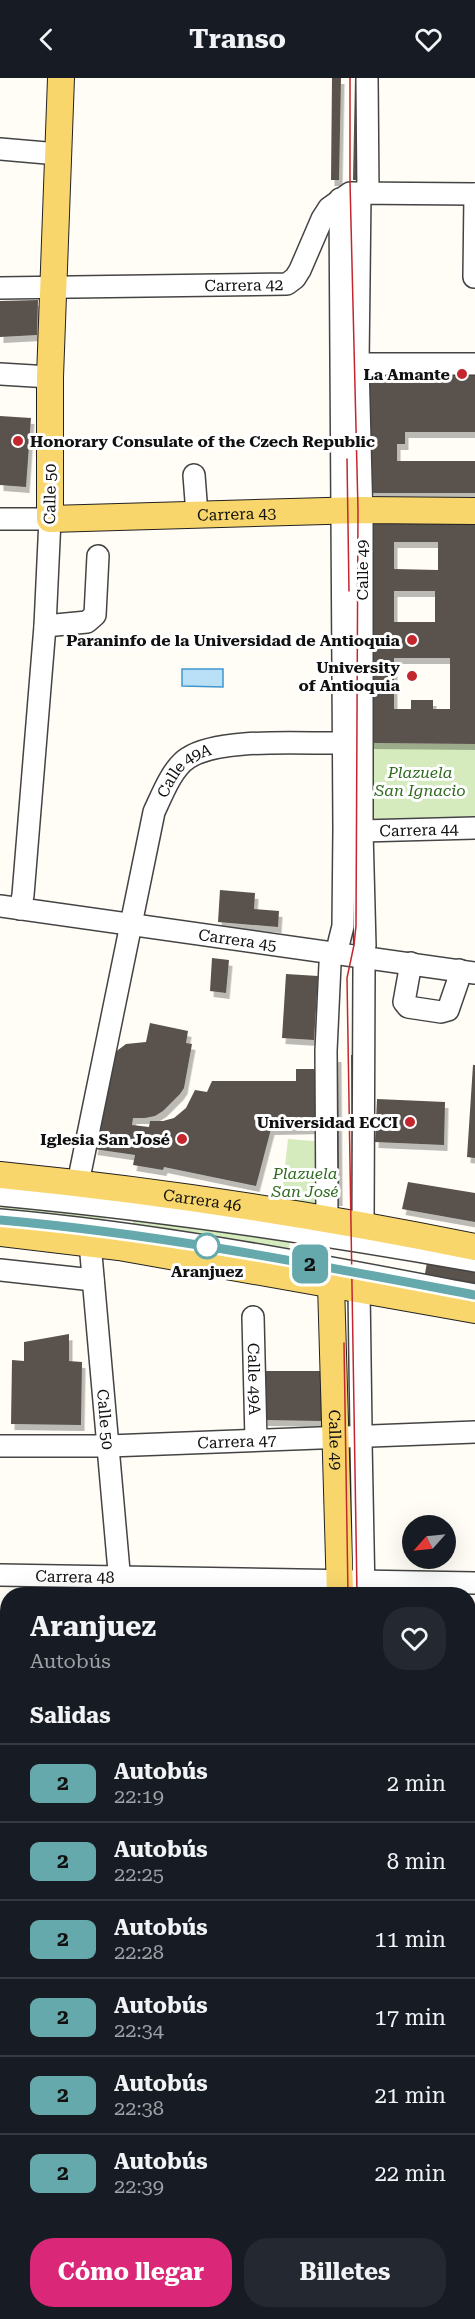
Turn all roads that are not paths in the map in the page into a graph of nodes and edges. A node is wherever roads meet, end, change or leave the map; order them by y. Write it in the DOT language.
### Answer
graph roads {
  1 [pos="61,78"];
  2 [pos="367,78"];
  3 [pos="0,149"];
  4 [pos="58,154"];
  5 [pos="475,194"];
  6 [pos="356,195"];
  7 [pos="474,277"];
  8 [pos="52,287"];
  9 [pos="0,288"];
  10 [pos="358,364"];
  11 [pos="475,364"];
  12 [pos="0,374"];
  13 [pos="50,377"];
  14 [pos="194,475"];
  15 [pos="352,510"];
  16 [pos="475,511"];
  17 [pos="197,514"];
  18 [pos="0,519"];
  19 [pos="50,519"];
  20 [pos="98,556"];
  21 [pos="45,626"];
  22 [pos="343,743"];
  23 [pos="475,828"];
  24 [pos="362,831"];
  25 [pos="10,908"];
  26 [pos="131,924"];
  27 [pos="339,942"];
  28 [pos="365,946"];
  29 [pos="411,963"];
  30 [pos="330,964"];
  31 [pos="364,968"];
  32 [pos="467,972"];
  33 [pos="0,1175"];
  34 [pos="78,1183"];
  35 [pos="0,1195"];
  36 [pos="327,1219"];
  37 [pos="0,1220"];
  38 [pos="363,1226"];
  39 [pos="0,1233"];
  40 [pos="90,1243"];
  41 [pos="475,1247"];
  42 [pos="475,1261"];
  43 [pos="0,1270"];
  44 [pos="93,1280"];
  45 [pos="331,1284"];
  46 [pos="359,1289"];
  47 [pos="475,1295"];
  48 [pos="475,1310"];
  49 [pos="253,1317"];
  50 [pos="475,1432"];
  51 [pos="353,1437"];
  52 [pos="256,1440"];
  53 [pos="0,1446"];
  54 [pos="109,1446"];
  55 [pos="0,1575"];
  56 [pos="475,1583"];
  57 [pos="120,1586"];
  58 [pos="236,1587"];
  59 [pos="352,1587"];
  60 [pos="377,1587"];
  1 -- 4 [label="main road, Calle 50"];
  2 -- 6 [label="street, Calle 49"];
  3 -- 4 [label="street"];
  4 -- 8 [label="main road, Calle 50"];
  5 -- 6 [label="street"];
  5 -- 7 [label="street"];
  6 -- 8 [label="street, Carrera 42"];
  6 -- 10 [label="street, Calle 49"];
  6 -- 15 [label="street, Calle 49"];
  8 -- 9 [label="street, Carrera 42"];
  8 -- 13 [label="main road, Calle 50"];
  10 -- 11 [label="street"];
  10 -- 15 [label="street, Calle 49"];
  12 -- 13 [label="street"];
  13 -- 19 [label="main road, Calle 50"];
  14 -- 17 [label="street"];
  15 -- 16 [label="main road, Carrera 43"];
  15 -- 17 [label="main road, Carrera 43"];
  15 -- 22 [label="street, Calle 49"];
  15 -- 24 [label="street, Calle 49"];
  17 -- 19 [label="main road, Carrera 43"];
  18 -- 19 [label="street, Carrera 43"];
  19 -- 21 [label="street, Calle 50"];
  20 -- 21 [label="street"];
  21 -- 25 [label="street, Calle 50"];
  22 -- 26 [label="street, Calle 49A"];
  22 -- 27 [label="street, Calle 49"];
  23 -- 24 [label="street, Carrera 44"];
  24 -- 28 [label="street, Calle 49"];
  25 -- 26 [label="street, Carrera 45"];
  26 -- 29 [label="street, Carrera 45"];
  26 -- 34 [label="street"];
  29 -- 32 [label="street, Carrera 45"];
  29 -- 32 [label="street"];
  30 -- 36 [label="street"];
  31 -- 38 [label="street"];
  33 -- 34 [label="main road, Carrera 46"];
  34 -- 36 [label="main road, Carrera 46"];
  35 -- 42 [label="street"];
  36 -- 38 [label="main road, Carrera 46"];
  37 -- 47 [label="street"];
  38 -- 41 [label="main road, Carrera 46"];
  39 -- 40 [label="main road"];
  40 -- 44 [label="street, Calle 50"];
  40 -- 45 [label="main road"];
  43 -- 44 [label="street"];
  44 -- 54 [label="street, Calle 50"];
  45 -- 46 [label="main road"];
  45 -- 51 [label="main road, Calle 49"];
  46 -- 48 [label="main road"];
  46 -- 51 [label="street, Calle 49"];
  49 -- 52 [label="street, Calle 49A"];
  50 -- 51 [label="street, Carrera 47"];
  51 -- 52 [label="street, Carrera 47"];
  51 -- 59 [label="main road, Calle 49"];
  52 -- 54 [label="street, Carrera 47"];
  53 -- 54 [label="street, Carrera 47"];
  54 -- 57 [label="street, Calle 50"];
  55 -- 57 [label="street, Carrera 48"];
  56 -- 60 [label="street, Carrera 48"];
  57 -- 58 [label="street, Carrera 48"];
}
